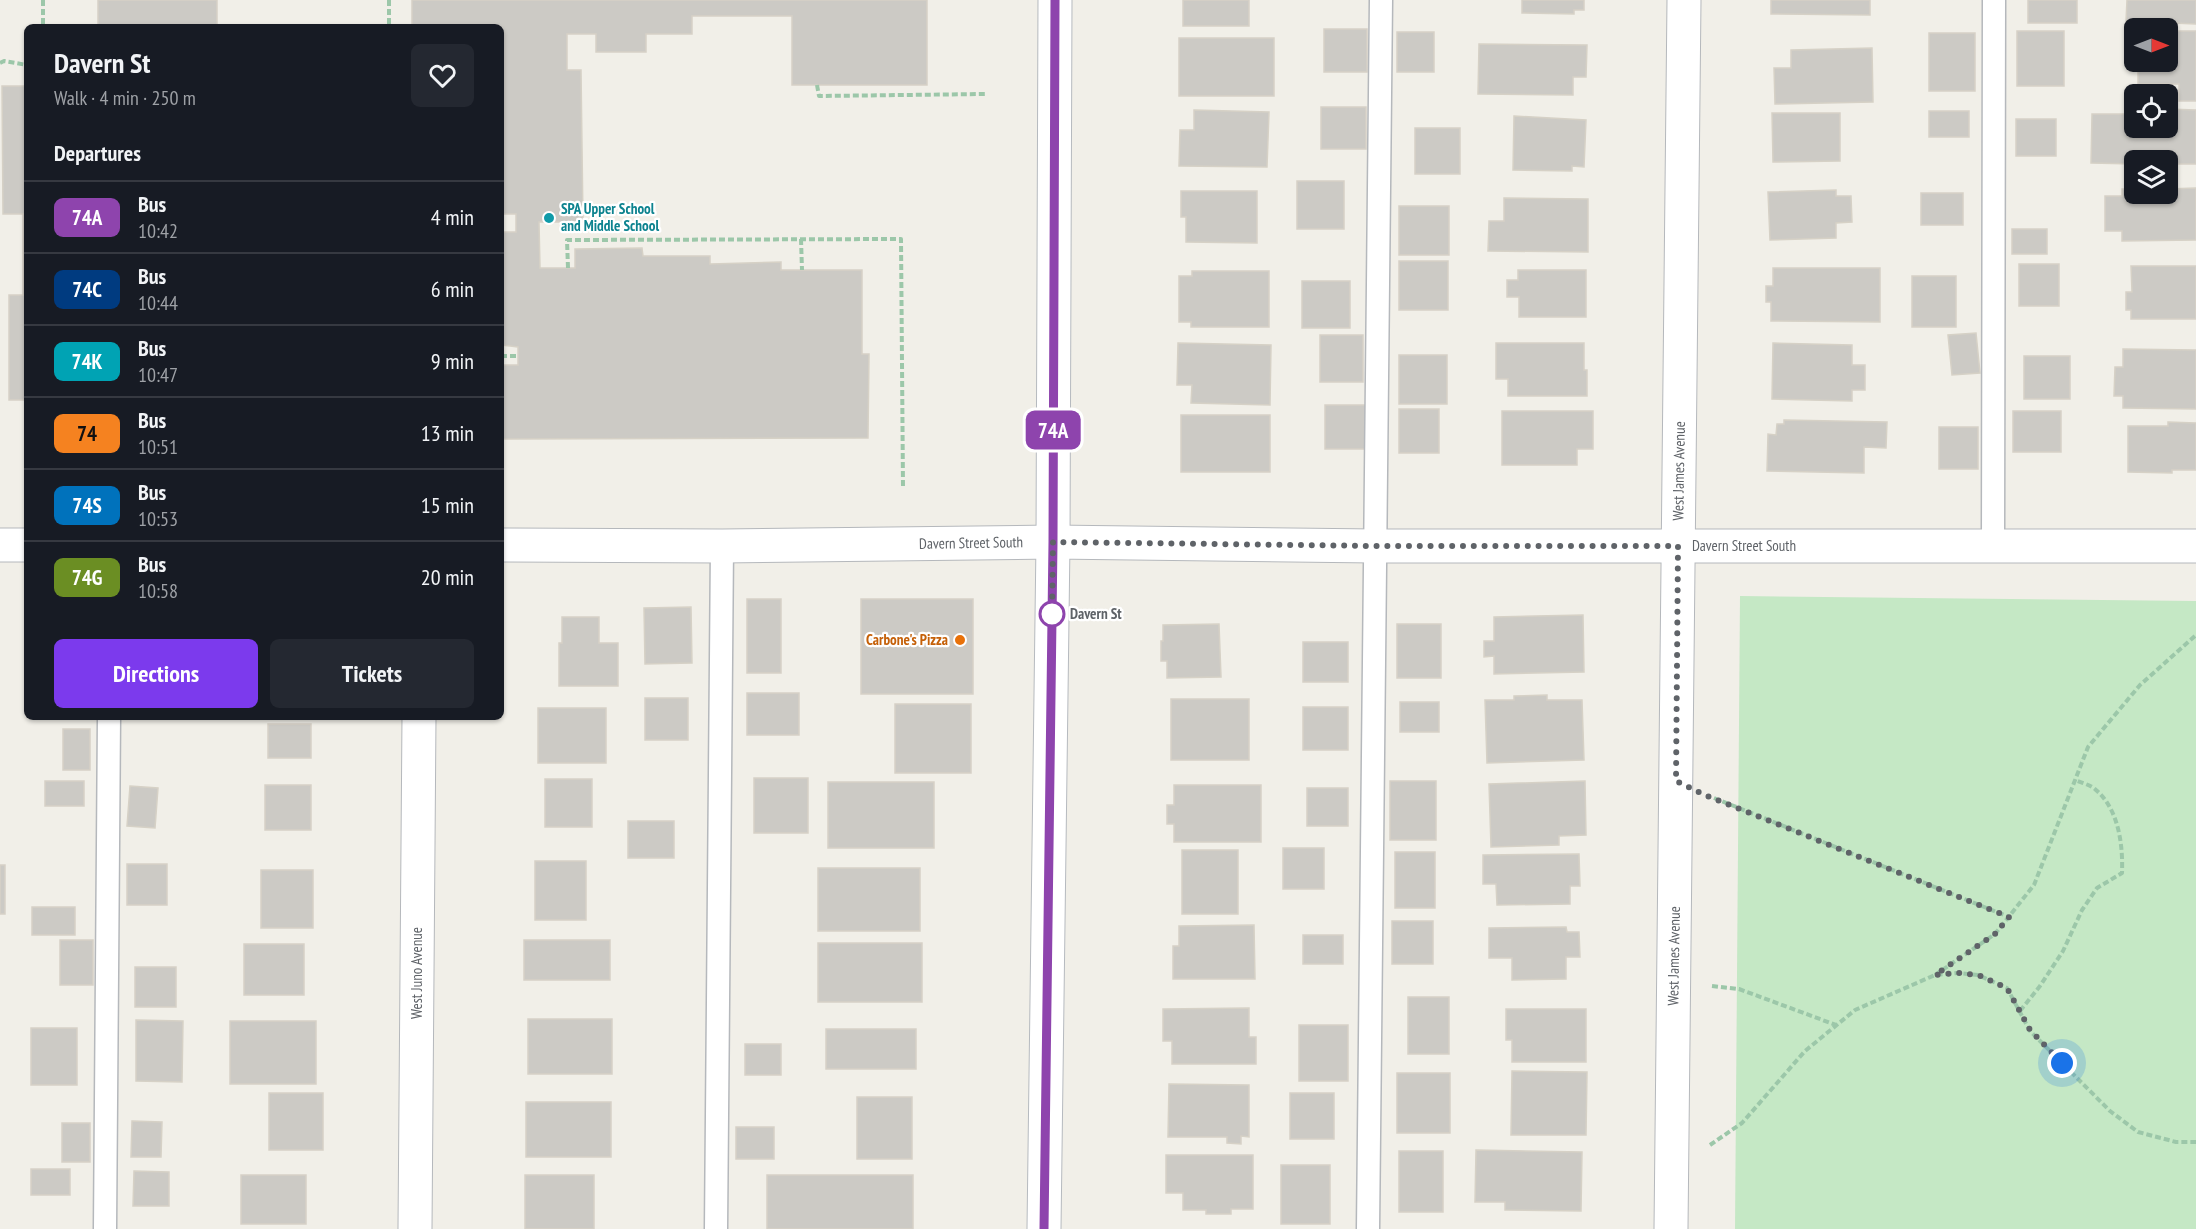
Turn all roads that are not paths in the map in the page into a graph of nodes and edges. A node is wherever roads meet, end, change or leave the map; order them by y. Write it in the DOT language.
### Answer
graph roads {
  1 [pos="1055,0"];
  2 [pos="1381,0"];
  3 [pos="1684,0"];
  4 [pos="1994,0"];
  5 [pos="1053,542"];
  6 [pos="0,545"];
  7 [pos="24,545"];
  8 [pos="504,545"];
  9 [pos="722,546"];
  10 [pos="1375,546"];
  11 [pos="1678,546"];
  12 [pos="1993,546"];
  13 [pos="2196,546"];
  14 [pos="109,720"];
  15 [pos="420,720"];
  16 [pos="105,1229"];
  17 [pos="415,1229"];
  18 [pos="716,1229"];
  19 [pos="1044,1229"];
  20 [pos="1368,1229"];
  21 [pos="1671,1229"];
  1 -- 5 [label="street"];
  2 -- 10 [label="lane"];
  3 -- 11 [label="street, West James Avenue"];
  4 -- 12 [label="lane"];
  5 -- 9 [label="street, Davern Street South"];
  5 -- 10 [label="street, Davern Street South"];
  5 -- 19 [label="street"];
  6 -- 7 [label="street"];
  8 -- 9 [label="street, Davern Street South"];
  9 -- 18 [label="lane"];
  10 -- 11 [label="street, Davern Street South"];
  10 -- 20 [label="lane"];
  11 -- 12 [label="street, Davern Street South"];
  11 -- 21 [label="street, West James Avenue"];
  12 -- 13 [label="street, Davern Street South"];
  14 -- 16 [label="lane"];
  15 -- 17 [label="street, West Juno Avenue"];
}
